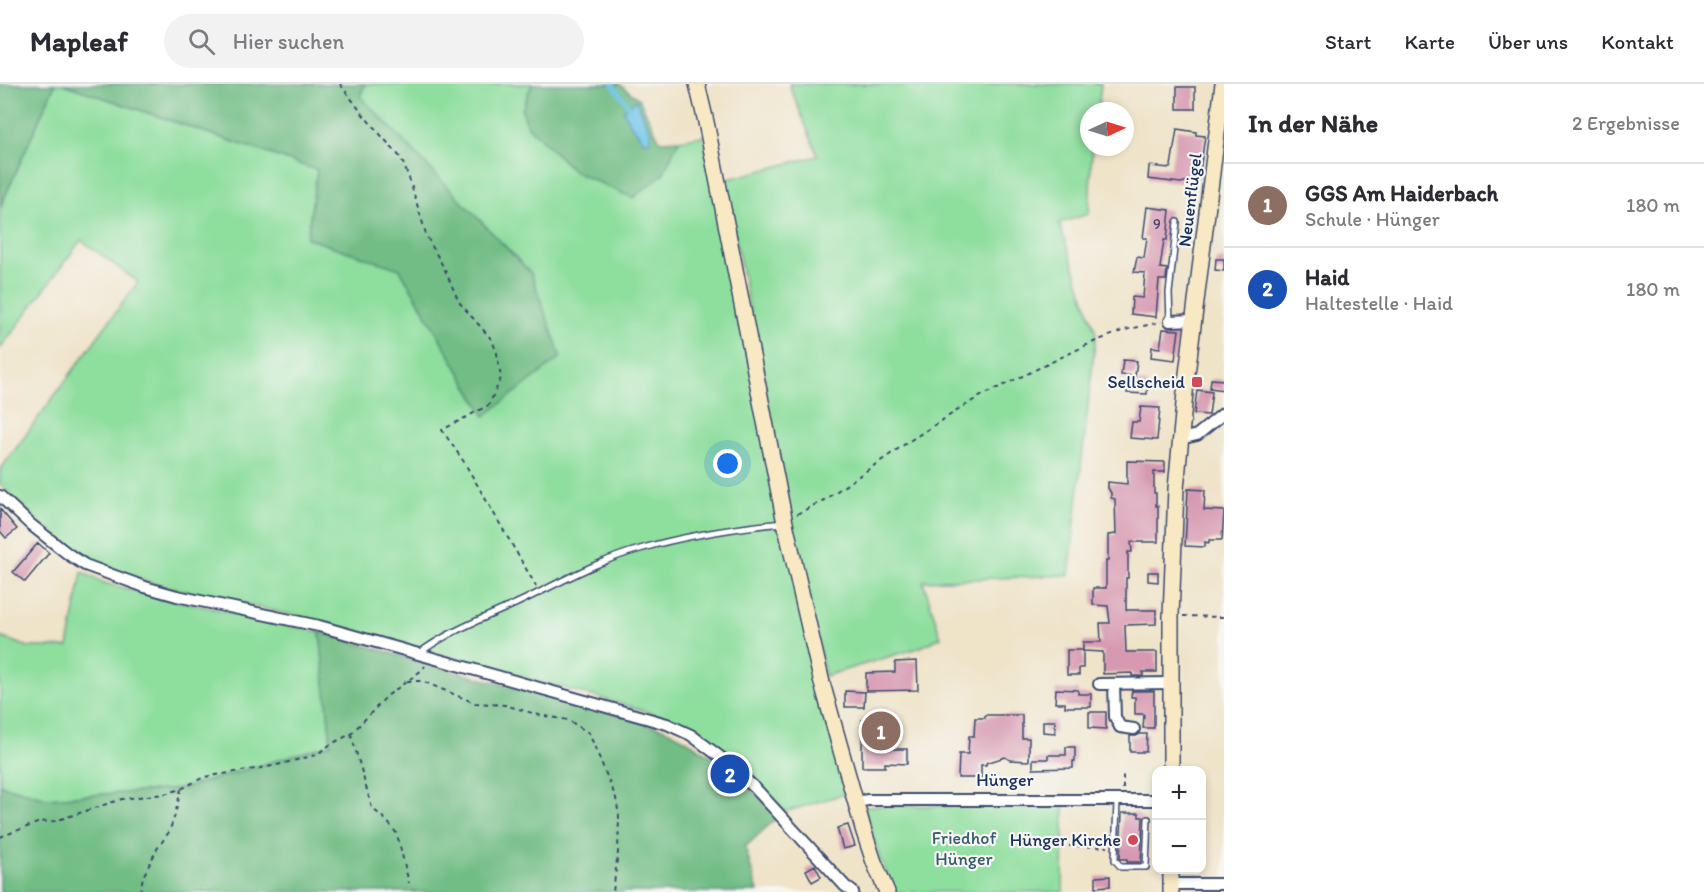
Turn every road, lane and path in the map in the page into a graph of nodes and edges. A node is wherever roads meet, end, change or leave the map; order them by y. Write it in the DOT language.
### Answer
graph roads {
  1 [pos="340,84"];
  2 [pos="697,84"];
  3 [pos="1223,84"];
  4 [pos="1177,222"];
  5 [pos="1194,320"];
  6 [pos="1170,321"];
  7 [pos="1224,413"];
  8 [pos="1180,438"];
  9 [pos="0,496"];
  10 [pos="785,523"];
  11 [pos="539,593"];
  12 [pos="1171,616"];
  13 [pos="1224,617"];
  14 [pos="418,654"];
  15 [pos="430,658"];
  16 [pos="406,681"];
  17 [pos="1170,683"];
  18 [pos="1099,684"];
  19 [pos="1114,684"];
  20 [pos="1134,729"];
  21 [pos="351,734"];
  22 [pos="1171,766"];
  23 [pos="1123,774"];
  24 [pos="181,789"];
  25 [pos="1120,799"];
  26 [pos="1152,800"];
  27 [pos="854,802"];
  28 [pos="1148,819"];
  29 [pos="0,837"];
  30 [pos="1069,846"];
  31 [pos="1116,847"];
  32 [pos="1171,882"];
  33 [pos="409,883"];
  34 [pos="1224,884"];
  35 [pos="140,892"];
  36 [pos="613,892"];
  37 [pos="853,892"];
  38 [pos="887,892"];
  1 -- 11 [label="path"];
  2 -- 10 [label="street"];
  3 -- 5 [label="street, Neuenflügel"];
  4 -- 6 [label="lane"];
  5 -- 6 [label="street"];
  5 -- 8 [label="street, Neuenflügel"];
  6 -- 10 [label="path"];
  7 -- 8 [label="street"];
  8 -- 12 [label="street"];
  9 -- 14 [label="street"];
  10 -- 11 [label="lane"];
  10 -- 27 [label="street"];
  11 -- 14 [label="lane"];
  12 -- 13 [label="path"];
  12 -- 17 [label="street"];
  14 -- 15 [label="street"];
  15 -- 16 [label="path"];
  15 -- 37 [label="street"];
  16 -- 21 [label="path"];
  16 -- 36 [label="path"];
  17 -- 19 [label="street"];
  17 -- 22 [label="street"];
  18 -- 19 [label="street"];
  19 -- 20 [label="street"];
  21 -- 24 [label="path"];
  21 -- 33 [label="path"];
  23 -- 25 [label="path"];
  24 -- 29 [label="path"];
  24 -- 35 [label="path"];
  25 -- 26 [label="street, Hünger"];
  25 -- 27 [label="street, Hünger"];
  25 -- 31 [label="lane"];
  27 -- 38 [label="street"];
  28 -- 31 [label="lane"];
  30 -- 31 [label="path"];
  32 -- 34 [label="street"];
}
